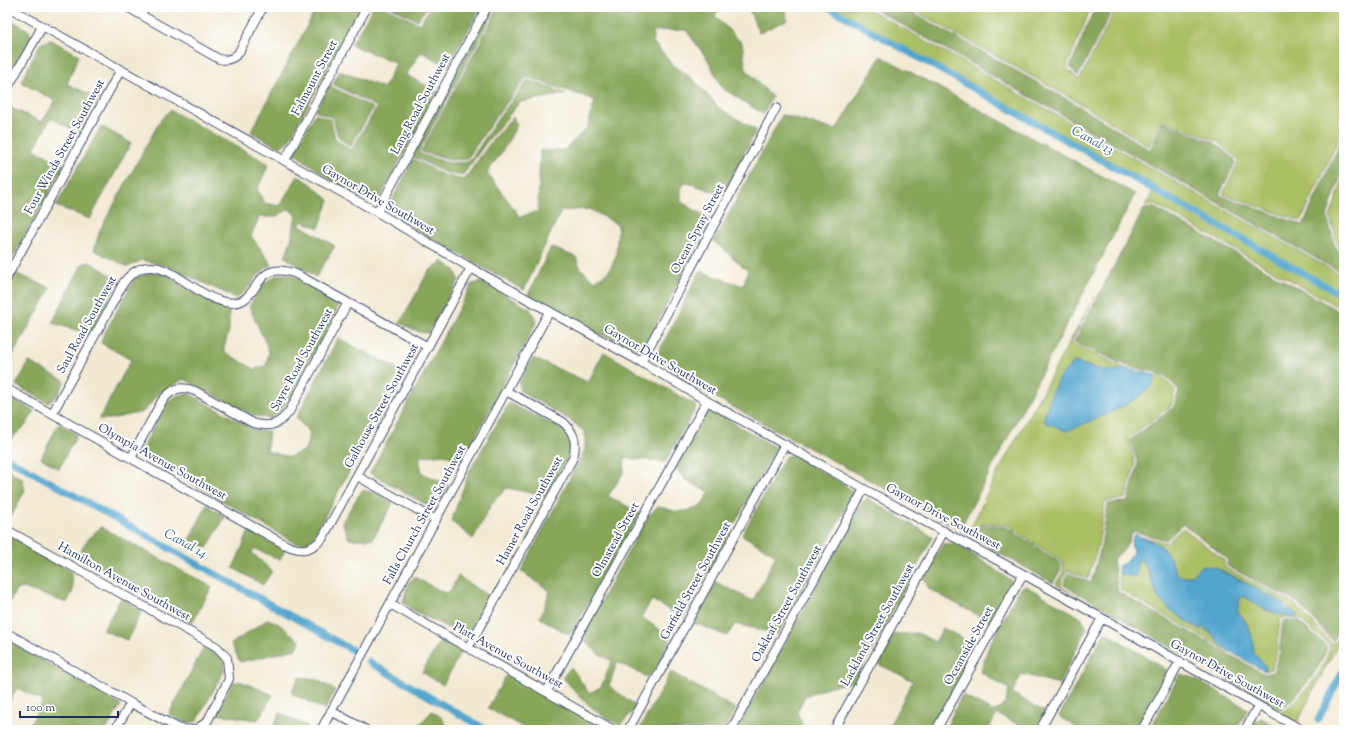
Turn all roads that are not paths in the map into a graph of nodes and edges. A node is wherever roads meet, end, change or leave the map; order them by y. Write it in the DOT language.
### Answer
graph roads {
  1 [pos="8,7"];
  2 [pos="127,7"];
  3 [pos="263,7"];
  4 [pos="367,7"];
  5 [pos="487,7"];
  6 [pos="42,26"];
  7 [pos="120,71"];
  8 [pos="7,89"];
  9 [pos="776,108"];
  10 [pos="285,160"];
  11 [pos="377,212"];
  12 [pos="471,268"];
  13 [pos="7,277"];
  14 [pos="347,304"];
  15 [pos="549,312"];
  16 [pos="428,347"];
  17 [pos="641,362"];
  18 [pos="7,388"];
  19 [pos="506,391"];
  20 [pos="707,401"];
  21 [pos="52,414"];
  22 [pos="785,444"];
  23 [pos="131,458"];
  24 [pos="357,476"];
  25 [pos="864,489"];
  26 [pos="436,520"];
  27 [pos="7,530"];
  28 [pos="944,531"];
  29 [pos="307,550"];
  30 [pos="1023,574"];
  31 [pos="390,604"];
  32 [pos="1102,618"];
  33 [pos="7,633"];
  34 [pos="468,648"];
  35 [pos="1180,661"];
  36 [pos="547,691"];
  37 [pos="131,703"];
  38 [pos="1258,706"];
  39 [pos="331,711"];
  40 [pos="115,730"];
  41 [pos="321,730"];
  42 [pos="366,730"];
  43 [pos="614,730"];
  44 [pos="628,730"];
  45 [pos="731,730"];
  46 [pos="834,730"];
  47 [pos="936,730"];
  48 [pos="1040,730"];
  49 [pos="1142,730"];
  50 [pos="1245,730"];
  51 [pos="1302,730"];
  1 -- 6 [label="street, Gaynor Drive Southwest"];
  2 -- 3 [label="street"];
  4 -- 10 [label="street, Falmount Street"];
  5 -- 11 [label="street, Lang Road Southwest"];
  6 -- 7 [label="street, Gaynor Drive Southwest"];
  6 -- 8 [label="street"];
  7 -- 10 [label="street, Gaynor Drive Southwest"];
  7 -- 13 [label="street, Four Winds Street Southwest"];
  9 -- 17 [label="street, Ocean Spray Street"];
  10 -- 11 [label="street, Gaynor Drive Southwest"];
  11 -- 12 [label="street, Gaynor Drive Southwest"];
  12 -- 15 [label="street, Gaynor Drive Southwest"];
  12 -- 16 [label="street, Galhouse Street Southwest"];
  14 -- 16 [label="street, Saul Road Southwest"];
  14 -- 21 [label="street, Saul Road Southwest"];
  14 -- 23 [label="street, Sayre Road Southwest"];
  15 -- 17 [label="street, Gaynor Drive Southwest"];
  15 -- 19 [label="street, Falls Church Street Southwest"];
  16 -- 24 [label="street, Galhouse Street Southwest"];
  17 -- 20 [label="street, Gaynor Drive Southwest"];
  18 -- 21 [label="street, Olympia Avenue Southwest"];
  19 -- 26 [label="street, Falls Church Street Southwest"];
  19 -- 34 [label="street, Hamer Road Southwest"];
  20 -- 22 [label="street, Gaynor Drive Southwest"];
  20 -- 36 [label="street, Olmstead Street"];
  21 -- 23 [label="street, Olympia Avenue Southwest"];
  22 -- 25 [label="street, Gaynor Drive Southwest"];
  22 -- 44 [label="street, Garfield Street Southwest"];
  23 -- 29 [label="street, Olympia Avenue Southwest"];
  24 -- 26 [label="street"];
  24 -- 29 [label="street, Galhouse Street Southwest"];
  25 -- 28 [label="street, Gaynor Drive Southwest"];
  25 -- 45 [label="street, Oakleaf Street Southwest"];
  26 -- 31 [label="street, Falls Church Street Southwest"];
  27 -- 37 [label="street, Hamilton Avenue Southwest"];
  28 -- 30 [label="street, Gaynor Drive Southwest"];
  28 -- 46 [label="street, Lackland Street Southwest"];
  30 -- 32 [label="street, Gaynor Drive Southwest"];
  30 -- 47 [label="street, Oceanside Street"];
  31 -- 34 [label="street, Platt Avenue Southwest"];
  31 -- 39 [label="street, Falls Church Street Southwest"];
  32 -- 35 [label="street, Gaynor Drive Southwest"];
  32 -- 48 [label="street"];
  33 -- 37 [label="street"];
  34 -- 36 [label="street, Platt Avenue Southwest"];
  35 -- 38 [label="street, Gaynor Drive Southwest"];
  35 -- 49 [label="street"];
  36 -- 43 [label="street, Platt Avenue Southwest"];
  37 -- 40 [label="street"];
  38 -- 50 [label="street"];
  38 -- 51 [label="street, Gaynor Drive Southwest"];
  39 -- 41 [label="street, Falls Church Street Southwest"];
  39 -- 42 [label="street"];
}
